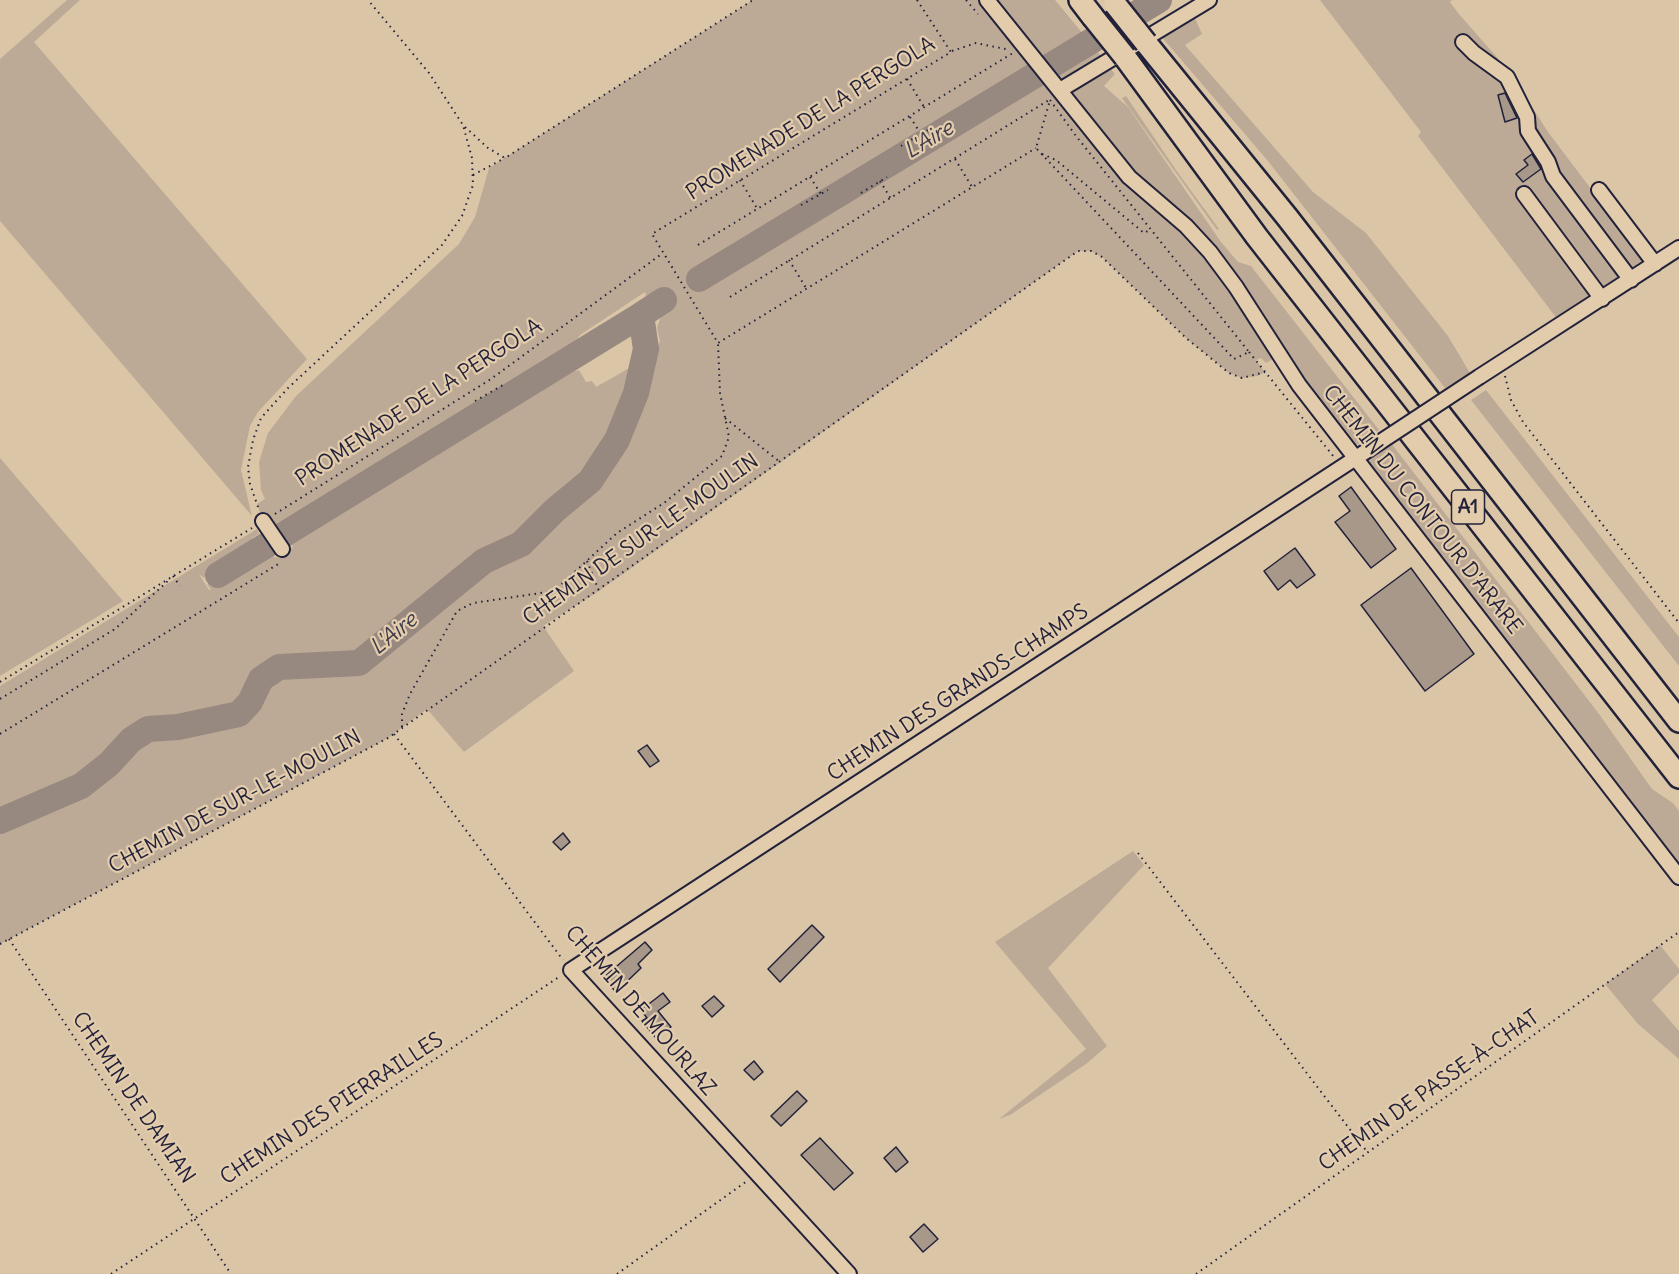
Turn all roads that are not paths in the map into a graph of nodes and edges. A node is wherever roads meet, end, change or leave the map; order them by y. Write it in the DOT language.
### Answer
graph roads {
  1 [pos="987,0"];
  2 [pos="1080,0"];
  3 [pos="1209,0"];
  4 [pos="1114,2"];
  5 [pos="1463,42"];
  6 [pos="1055,92"];
  7 [pos="1599,190"];
  8 [pos="1524,194"];
  9 [pos="1679,248"];
  10 [pos="1655,264"];
  11 [pos="1631,280"];
  12 [pos="1602,299"];
  13 [pos="1355,458"];
  14 [pos="266,525"];
  15 [pos="282,549"];
  16 [pos="1679,721"];
  17 [pos="1679,777"];
  18 [pos="1679,877"];
  19 [pos="571,970"];
  20 [pos="849,1274"];
  1 -- 6 [label="street, CHEMIN DU CONTOUR D'ARARE"];
  2 -- 17 [label="highway, A1, bridge"];
  3 -- 6 [label="street"];
  4 -- 16 [label="highway, A1, bridge"];
  5 -- 11 [label="street"];
  6 -- 13 [label="street, CHEMIN DU CONTOUR D'ARARE"];
  7 -- 10 [label="street"];
  8 -- 12 [label="street"];
  9 -- 10 [label="street"];
  10 -- 11 [label="street"];
  11 -- 12 [label="street"];
  12 -- 13 [label="street, CHEMIN DES GRANDS-CHAMPS, bridge"];
  13 -- 18 [label="street, CHEMIN DU CONTOUR D'ARARE"];
  13 -- 19 [label="street, CHEMIN DES GRANDS-CHAMPS"];
  14 -- 15 [label="street"];
  19 -- 20 [label="street, CHEMIN DE MOURLAZ"];
}
